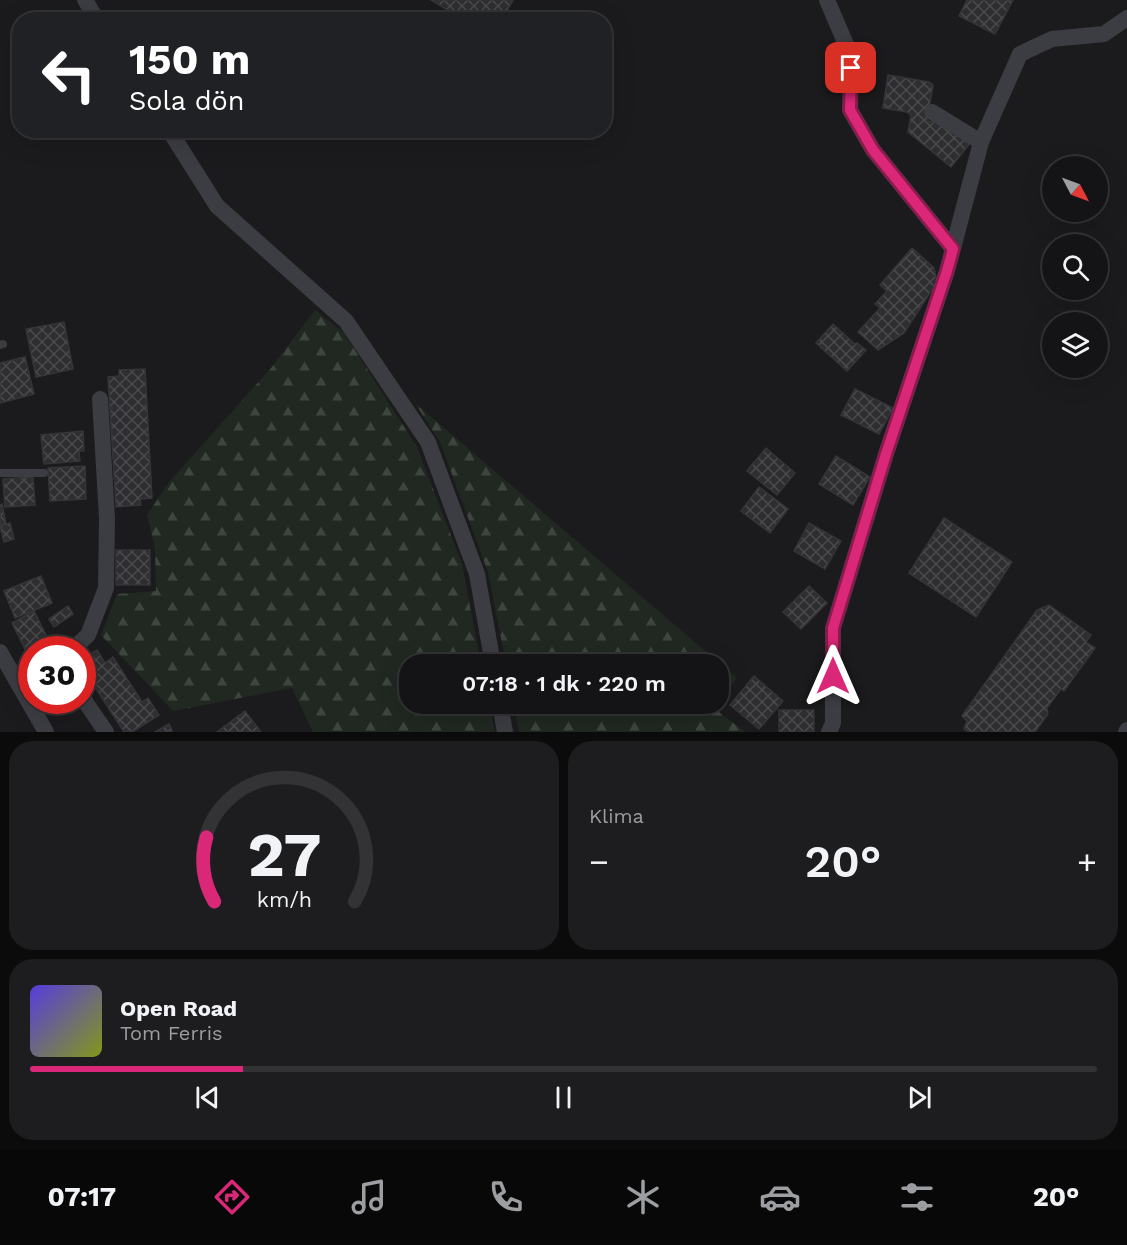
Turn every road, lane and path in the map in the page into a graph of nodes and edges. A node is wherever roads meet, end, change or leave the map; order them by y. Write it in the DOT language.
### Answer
graph roads {
  1 [pos="827,0"];
  2 [pos="1127,18"];
  3 [pos="932,112"];
  4 [pos="174,138"];
  5 [pos="981,142"];
  6 [pos="953,249"];
  7 [pos="100,399"];
  8 [pos="0,473"];
  9 [pos="44,473"];
  10 [pos="87,636"];
  11 [pos="0,652"];
  12 [pos="491,654"];
  13 [pos="94,714"];
  14 [pos="502,714"];
  15 [pos="46,732"];
  16 [pos="106,732"];
  17 [pos="505,732"];
  18 [pos="829,732"];
  1 -- 6 [label="street"];
  2 -- 5 [label="street"];
  3 -- 5 [label="street"];
  4 -- 12 [label="street"];
  5 -- 6 [label="street"];
  6 -- 18 [label="street"];
  7 -- 10 [label="street"];
  8 -- 9 [label="lane"];
  11 -- 15 [label="street"];
  13 -- 16 [label="street"];
  14 -- 17 [label="street"];
}
